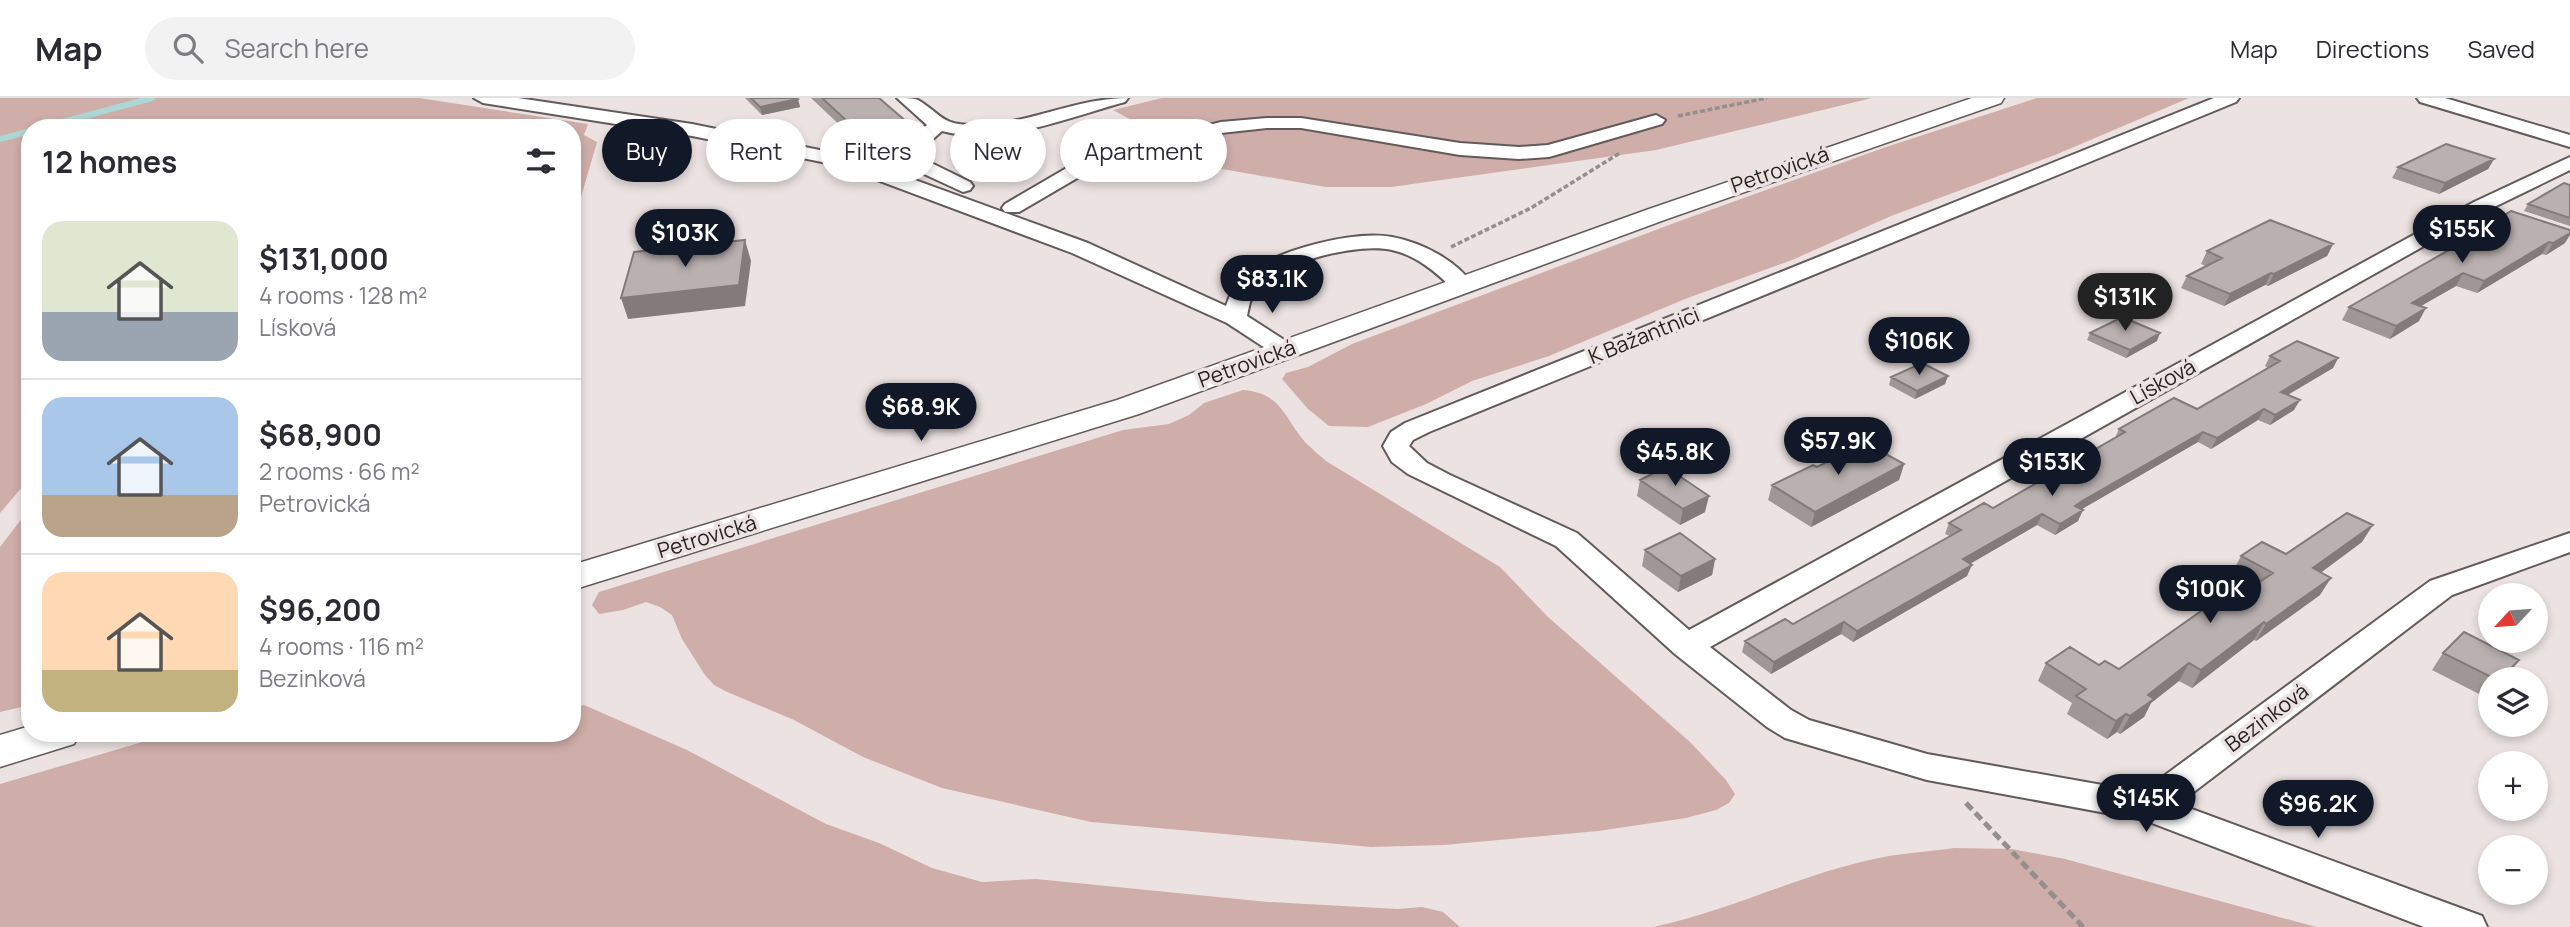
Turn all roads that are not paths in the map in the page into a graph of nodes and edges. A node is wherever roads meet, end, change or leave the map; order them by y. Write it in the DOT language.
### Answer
graph roads {
  1 [pos="483,98"];
  2 [pos="906,98"];
  3 [pos="1119,98"];
  4 [pos="1993,98"];
  5 [pos="2230,98"];
  6 [pos="2426,98"];
  7 [pos="1656,120"];
  8 [pos="938,125"];
  9 [pos="2570,141"];
  10 [pos="2570,163"];
  11 [pos="2481,206"];
  12 [pos="1012,208"];
  13 [pos="2506,215"];
  14 [pos="1080,248"];
  15 [pos="1463,286"];
  16 [pos="1235,318"];
  17 [pos="1284,350"];
  18 [pos="2570,542"];
  19 [pos="581,575"];
  20 [pos="1686,646"];
  21 [pos="30,742"];
  22 [pos="0,751"];
  23 [pos="2148,807"];
  24 [pos="2468,927"];
  1 -- 14 [label="street"];
  2 -- 8 [label="street"];
  3 -- 8 [label="street"];
  4 -- 15 [label="main road, Petrovická"];
  5 -- 20 [label="street, K Bažantnici"];
  6 -- 9 [label="street"];
  7 -- 12 [label="street"];
  8 -- 12 [label="street"];
  10 -- 11 [label="street, Lísková"];
  11 -- 13 [label="street"];
  11 -- 20 [label="street, Lísková"];
  12 -- 14 [label="street"];
  14 -- 16 [label="street"];
  15 -- 16 [label="street"];
  15 -- 17 [label="main road, Petrovická"];
  16 -- 17 [label="street"];
  17 -- 19 [label="main road, Petrovická"];
  18 -- 23 [label="street, Bezinková"];
  20 -- 23 [label="street"];
  21 -- 22 [label="main road"];
  23 -- 24 [label="street"];
}
